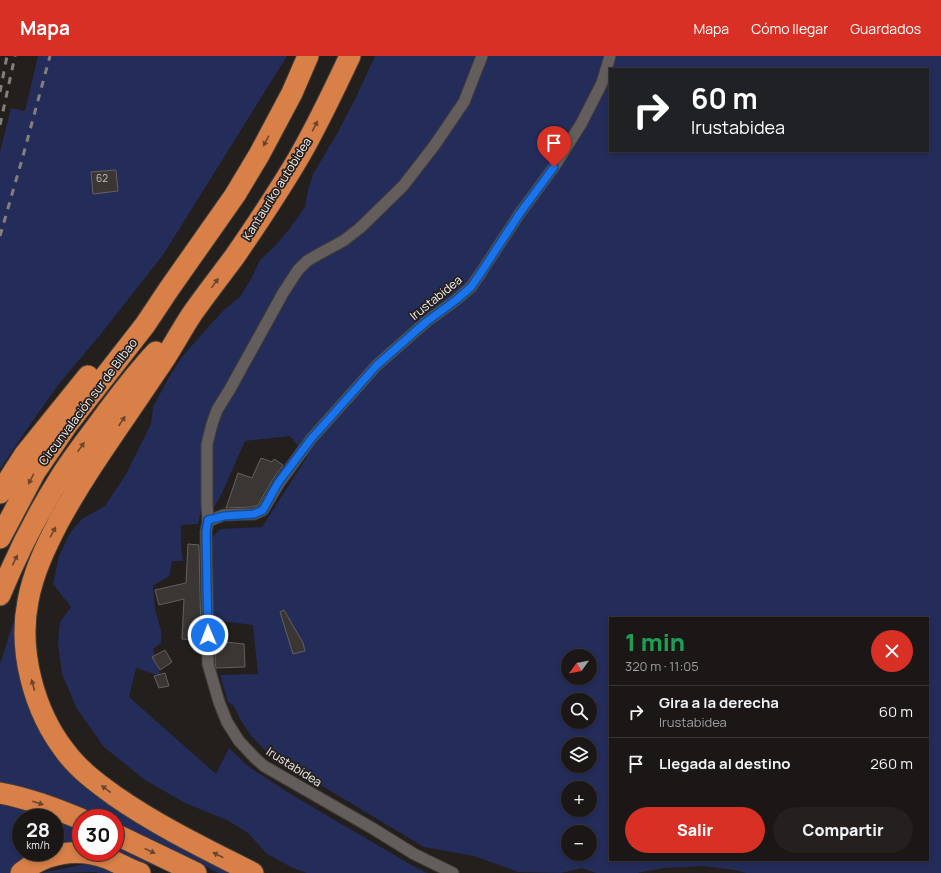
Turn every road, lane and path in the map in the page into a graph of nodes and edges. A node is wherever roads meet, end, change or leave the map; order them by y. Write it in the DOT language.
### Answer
graph roads {
  1 [pos="308,56"];
  2 [pos="350,56"];
  3 [pos="482,56"];
  4 [pos="610,56"];
  5 [pos="169,289"];
  6 [pos="192,314"];
  7 [pos="0,492"];
  8 [pos="208,520"];
  9 [pos="0,538"];
  10 [pos="0,595"];
  11 [pos="0,793"];
  12 [pos="72,815"];
  13 [pos="124,838"];
  14 [pos="21,873"];
  15 [pos="140,873"];
  16 [pos="196,873"];
  17 [pos="253,873"];
  18 [pos="453,873"];
  1 -- 5 [label="highway, one-way"];
  6 -- 2 [label="highway, Kantauriko autobidea, one-way"];
  3 -- 8 [label="street, Irustabidea"];
  4 -- 8 [label="street, Irustabidea"];
  5 -- 7 [label="highway"];
  5 -- 9 [label="highway, Circunvalación sur de Bilbao, one-way"];
  10 -- 6 [label="highway, one-way"];
  17 -- 6 [label="highway, one-way"];
  8 -- 18 [label="street, Irustabidea"];
  11 -- 12 [label="highway, one-way"];
  13 -- 16 [label="highway, one-way"];
  14 -- 15 [label="highway"];
}
